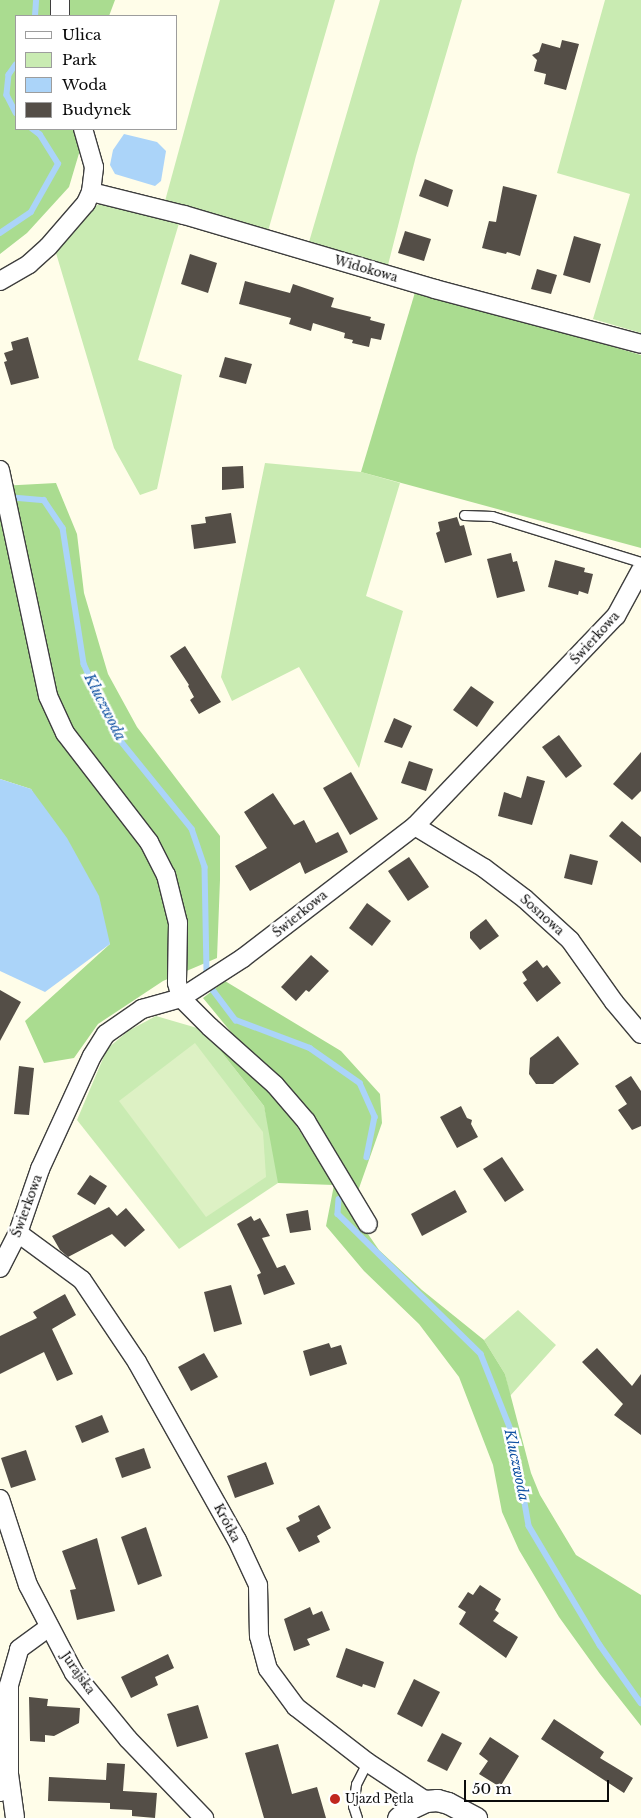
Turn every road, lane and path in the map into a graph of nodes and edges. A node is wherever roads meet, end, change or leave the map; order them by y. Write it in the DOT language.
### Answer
graph roads {
  1 [pos="60,0"];
  2 [pos="60,15"];
  3 [pos="83,130"];
  4 [pos="91,192"];
  5 [pos="0,281"];
  6 [pos="641,344"];
  7 [pos="2,479"];
  8 [pos="464,514"];
  9 [pos="641,562"];
  10 [pos="641,570"];
  11 [pos="415,826"];
  12 [pos="181,998"];
  13 [pos="641,1034"];
  14 [pos="368,1224"];
  15 [pos="18,1233"];
  16 [pos="0,1268"];
  17 [pos="0,1499"];
  18 [pos="48,1628"];
  19 [pos="367,1762"];
  20 [pos="9,1773"];
  21 [pos="0,1792"];
  22 [pos="426,1801"];
  23 [pos="15,1818"];
  24 [pos="204,1818"];
  25 [pos="357,1818"];
  26 [pos="398,1818"];
  27 [pos="476,1818"];
  1 -- 2 [label="street"];
  3 -- 4 [label="street"];
  4 -- 5 [label="street"];
  4 -- 6 [label="street, Widokowa"];
  7 -- 12 [label="street"];
  8 -- 9 [label="lane"];
  10 -- 11 [label="street, Świerkowa"];
  11 -- 12 [label="street, Świerkowa"];
  11 -- 13 [label="street, Sosnowa"];
  12 -- 14 [label="street"];
  12 -- 15 [label="street, Świerkowa"];
  15 -- 16 [label="street, Świerkowa"];
  15 -- 19 [label="street, Krótka"];
  17 -- 18 [label="street, Jurajska"];
  18 -- 20 [label="street"];
  18 -- 24 [label="street, Jurajska"];
  19 -- 22 [label="street, Krótka"];
  19 -- 25 [label="lane"];
  20 -- 21 [label="street"];
  20 -- 23 [label="street"];
  22 -- 26 [label="street"];
  22 -- 27 [label="street"];
}
